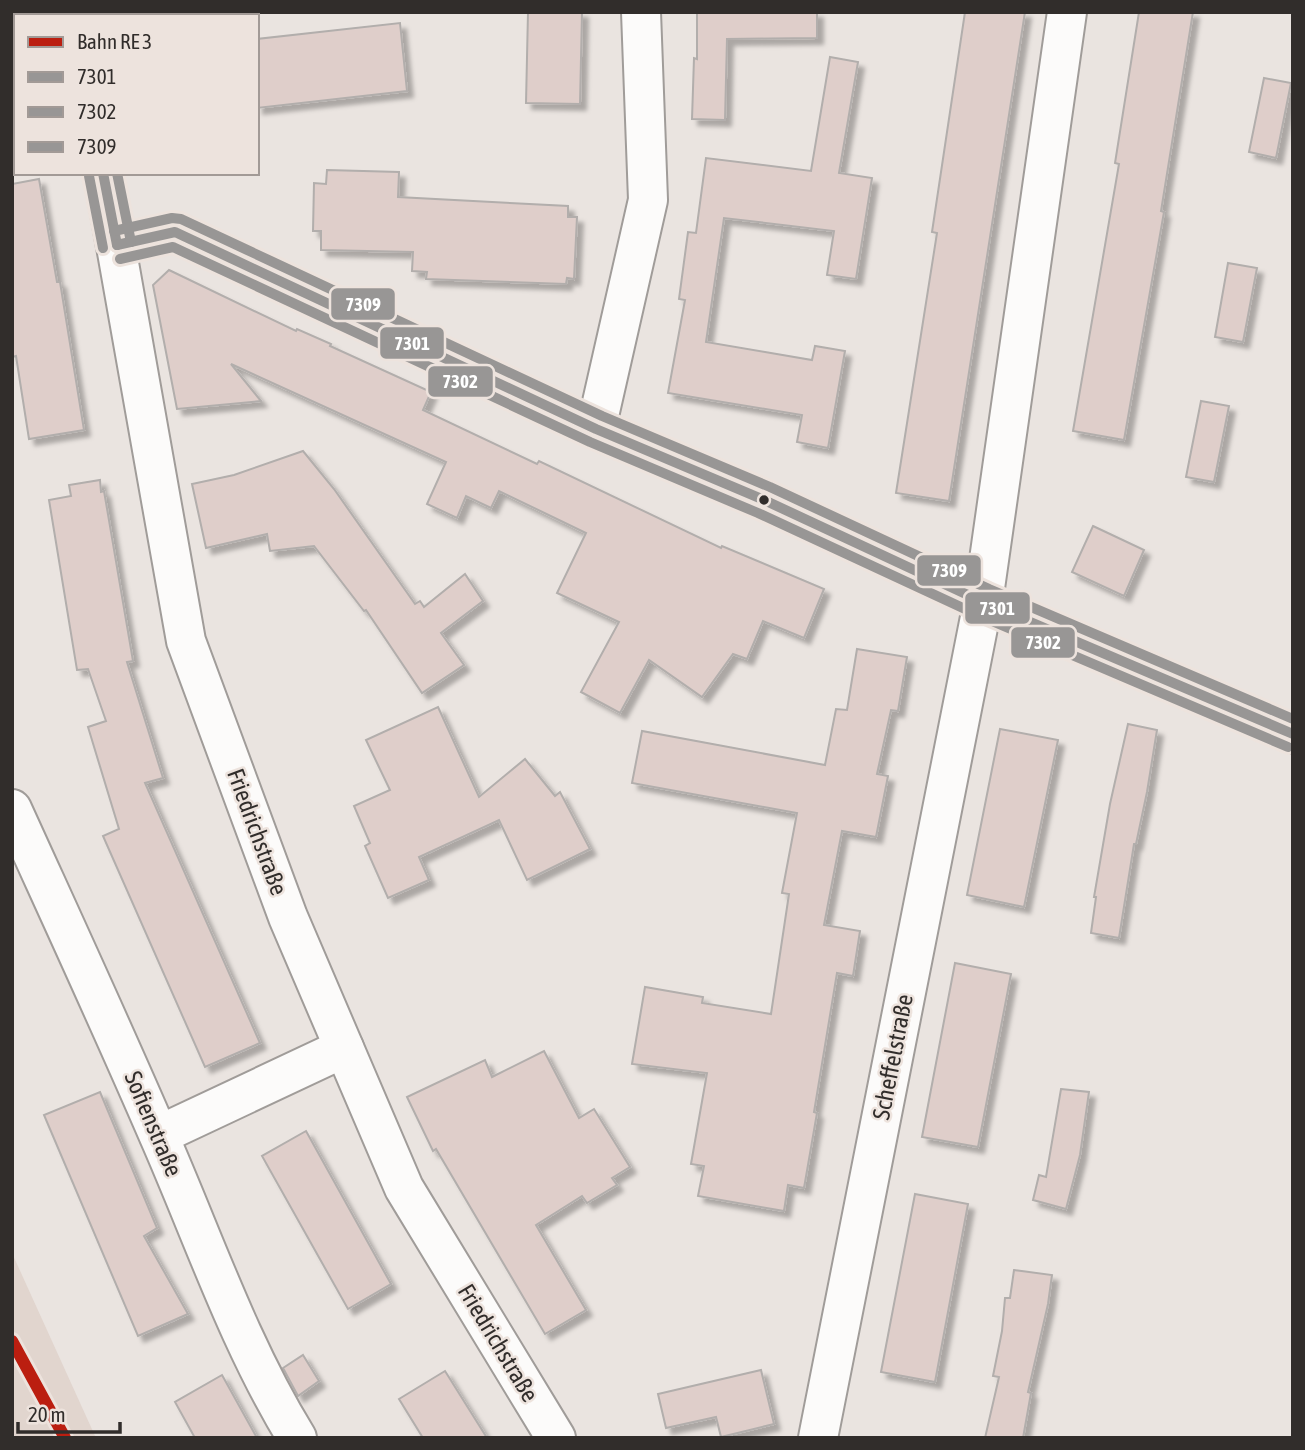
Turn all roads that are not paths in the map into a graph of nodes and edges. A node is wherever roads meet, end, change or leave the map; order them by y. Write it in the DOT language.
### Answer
graph roads {
  1 [pos="641,12"];
  2 [pos="1067,12"];
  3 [pos="103,175"];
  4 [pos="117,245"];
  5 [pos="596,429"];
  6 [pos="983,603"];
  7 [pos="1293,734"];
  8 [pos="12,808"];
  9 [pos="344,1048"];
  10 [pos="159,1135"];
  11 [pos="297,1438"];
  12 [pos="556,1438"];
  13 [pos="818,1438"];
  1 -- 5 [label="street"];
  2 -- 6 [label="street, Scheffelstraße"];
  3 -- 4 [label="street, Friedrichstraße"];
  4 -- 5 [label="street"];
  4 -- 9 [label="street, Friedrichstraße"];
  5 -- 6 [label="street"];
  6 -- 7 [label="street"];
  6 -- 13 [label="street, Scheffelstraße"];
  8 -- 10 [label="street, Sofienstraße"];
  9 -- 10 [label="street"];
  9 -- 12 [label="street, Friedrichstraße"];
  10 -- 11 [label="street, Sofienstraße"];
}
